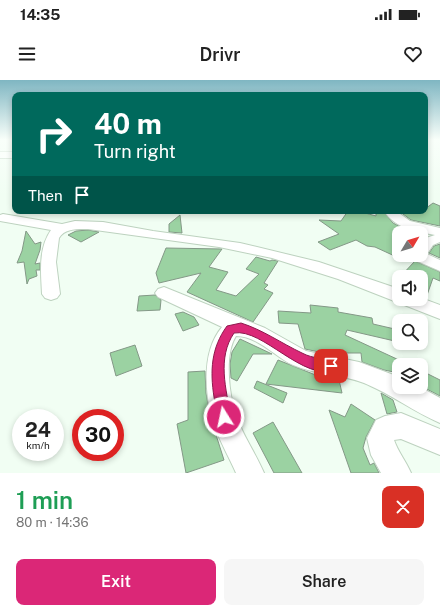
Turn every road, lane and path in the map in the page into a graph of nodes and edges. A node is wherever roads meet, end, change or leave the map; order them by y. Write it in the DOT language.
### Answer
graph roads {
  1 [pos="392,214"];
  2 [pos="3,218"];
  3 [pos="415,226"];
  4 [pos="62,228"];
  5 [pos="428,229"];
  6 [pos="428,231"];
  7 [pos="440,232"];
  8 [pos="440,237"];
  9 [pos="428,242"];
  10 [pos="428,261"];
  11 [pos="440,266"];
  12 [pos="164,293"];
  13 [pos="392,293"];
  14 [pos="51,294"];
  15 [pos="425,306"];
  16 [pos="440,312"];
  17 [pos="241,327"];
  18 [pos="440,411"];
  19 [pos="440,442"];
  20 [pos="250,473"];
  21 [pos="397,473"];
  1 -- 3 [label="street"];
  2 -- 4 [label="street"];
  4 -- 13 [label="street"];
  4 -- 14 [label="street"];
  5 -- 7 [label="street"];
  6 -- 8 [label="street"];
  8 -- 9 [label="street"];
  10 -- 11 [label="street"];
  12 -- 17 [label="street"];
  15 -- 16 [label="street"];
  17 -- 18 [label="street"];
  17 -- 20 [label="street"];
  19 -- 21 [label="street"];
}
